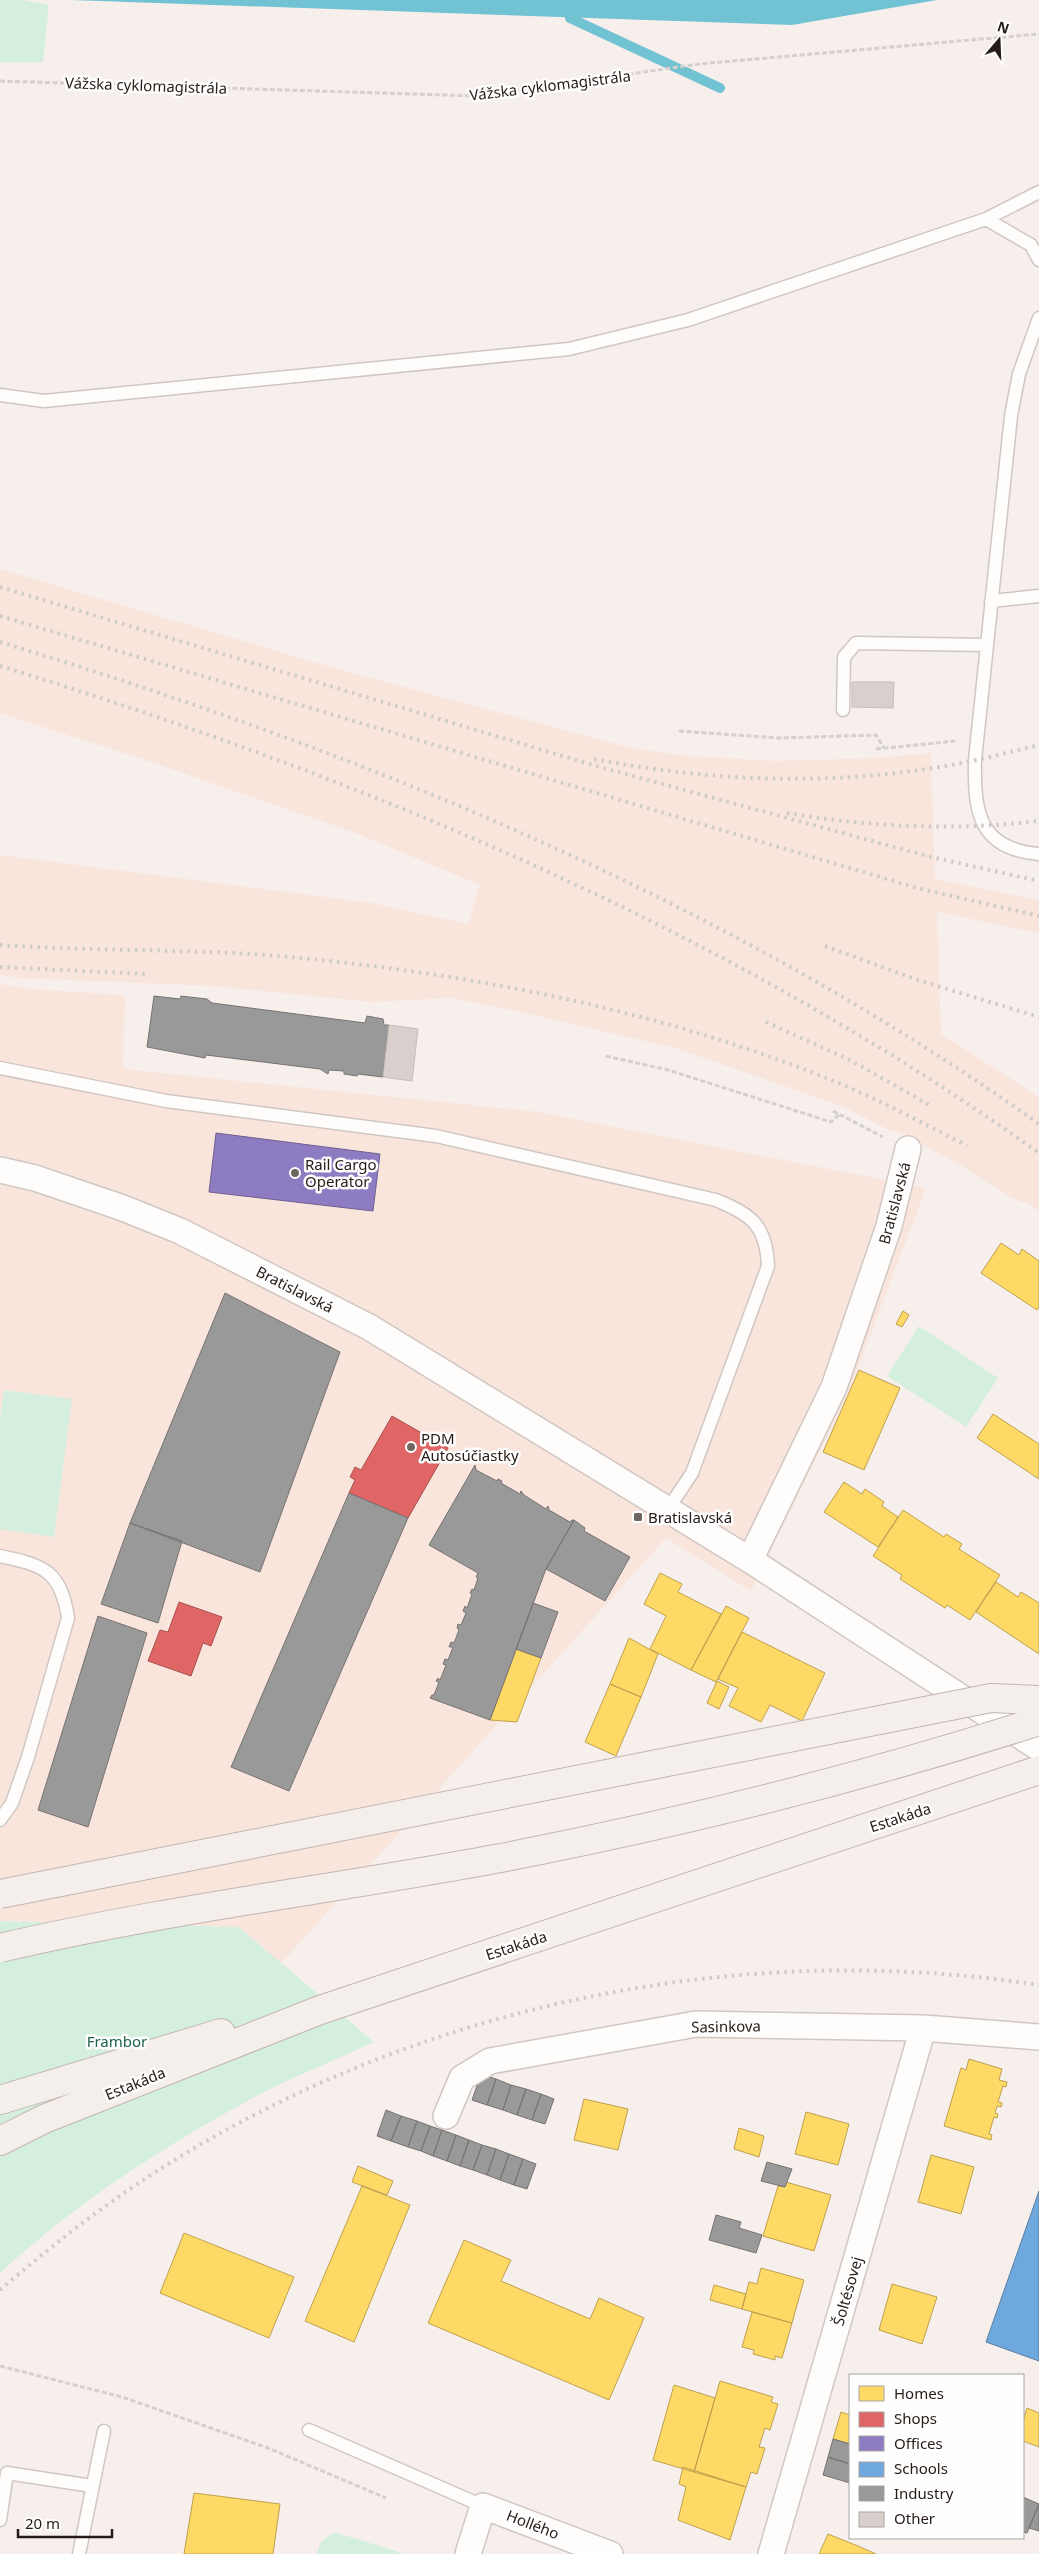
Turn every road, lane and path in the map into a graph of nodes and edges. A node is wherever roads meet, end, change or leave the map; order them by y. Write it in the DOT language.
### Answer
graph roads {
  1 [pos="1039,34"];
  2 [pos="0,80"];
  3 [pos="1039,192"];
  4 [pos="986,219"];
  5 [pos="1039,260"];
  6 [pos="1039,318"];
  7 [pos="0,395"];
  8 [pos="1039,596"];
  9 [pos="990,601"];
  10 [pos="987,645"];
  11 [pos="843,710"];
  12 [pos="679,731"];
  13 [pos="978,737"];
  14 [pos="884,748"];
  15 [pos="876,749"];
  16 [pos="1039,854"];
  17 [pos="606,1056"];
  18 [pos="0,1068"];
  19 [pos="833,1111"];
  20 [pos="839,1115"];
  21 [pos="908,1149"];
  22 [pos="0,1170"];
  23 [pos="668,1509"];
  24 [pos="0,1556"];
  25 [pos="750,1560"];
  26 [pos="1039,1700"];
  27 [pos="1039,1721"];
  28 [pos="1039,1748"];
  29 [pos="1039,1770"];
  30 [pos="0,1820"];
  31 [pos="0,1894"];
  32 [pos="0,1948"];
  33 [pos="320,2010"];
  34 [pos="923,2028"];
  35 [pos="1039,2037"];
  36 [pos="0,2100"];
  37 [pos="446,2116"];
  38 [pos="0,2141"];
  39 [pos="0,2366"];
  40 [pos="309,2430"];
  41 [pos="104,2431"];
  42 [pos="92,2486"];
  43 [pos="386,2498"];
  44 [pos="484,2506"];
  45 [pos="0,2520"];
  46 [pos="79,2554"];
  47 [pos="468,2554"];
  48 [pos="610,2554"];
  49 [pos="772,2554"];
  1 -- 2 [label="path, Vážska cyklomagistrála"];
  3 -- 4 [label="lane"];
  4 -- 5 [label="lane"];
  4 -- 7 [label="lane"];
  6 -- 9 [label="lane"];
  8 -- 9 [label="lane"];
  9 -- 10 [label="lane"];
  10 -- 11 [label="lane"];
  10 -- 13 [label="lane"];
  12 -- 14 [label="path"];
  13 -- 14 [label="path"];
  13 -- 16 [label="lane"];
  14 -- 15 [label="path"];
  17 -- 20 [label="path"];
  18 -- 23 [label="lane"];
  19 -- 20 [label="path"];
  20 -- 21 [label="path"];
  21 -- 25 [label="street, Bratislavská"];
  22 -- 23 [label="street, Bratislavská"];
  23 -- 25 [label="street, Bratislavská"];
  24 -- 30 [label="lane"];
  25 -- 28 [label="street, Bratislavská"];
  26 -- 31 [label="main road, bridge"];
  27 -- 32 [label="main road, bridge"];
  29 -- 33 [label="main road, Estakáda"];
  33 -- 36 [label="main road"];
  33 -- 38 [label="main road, Estakáda"];
  34 -- 35 [label="street, Sasinkova"];
  34 -- 37 [label="street, Sasinkova"];
  34 -- 49 [label="street, Šoltésovej"];
  39 -- 43 [label="path"];
  40 -- 44 [label="lane"];
  41 -- 42 [label="lane"];
  42 -- 45 [label="lane"];
  42 -- 46 [label="lane"];
  44 -- 47 [label="street"];
  44 -- 48 [label="street, Hollého"];
}
